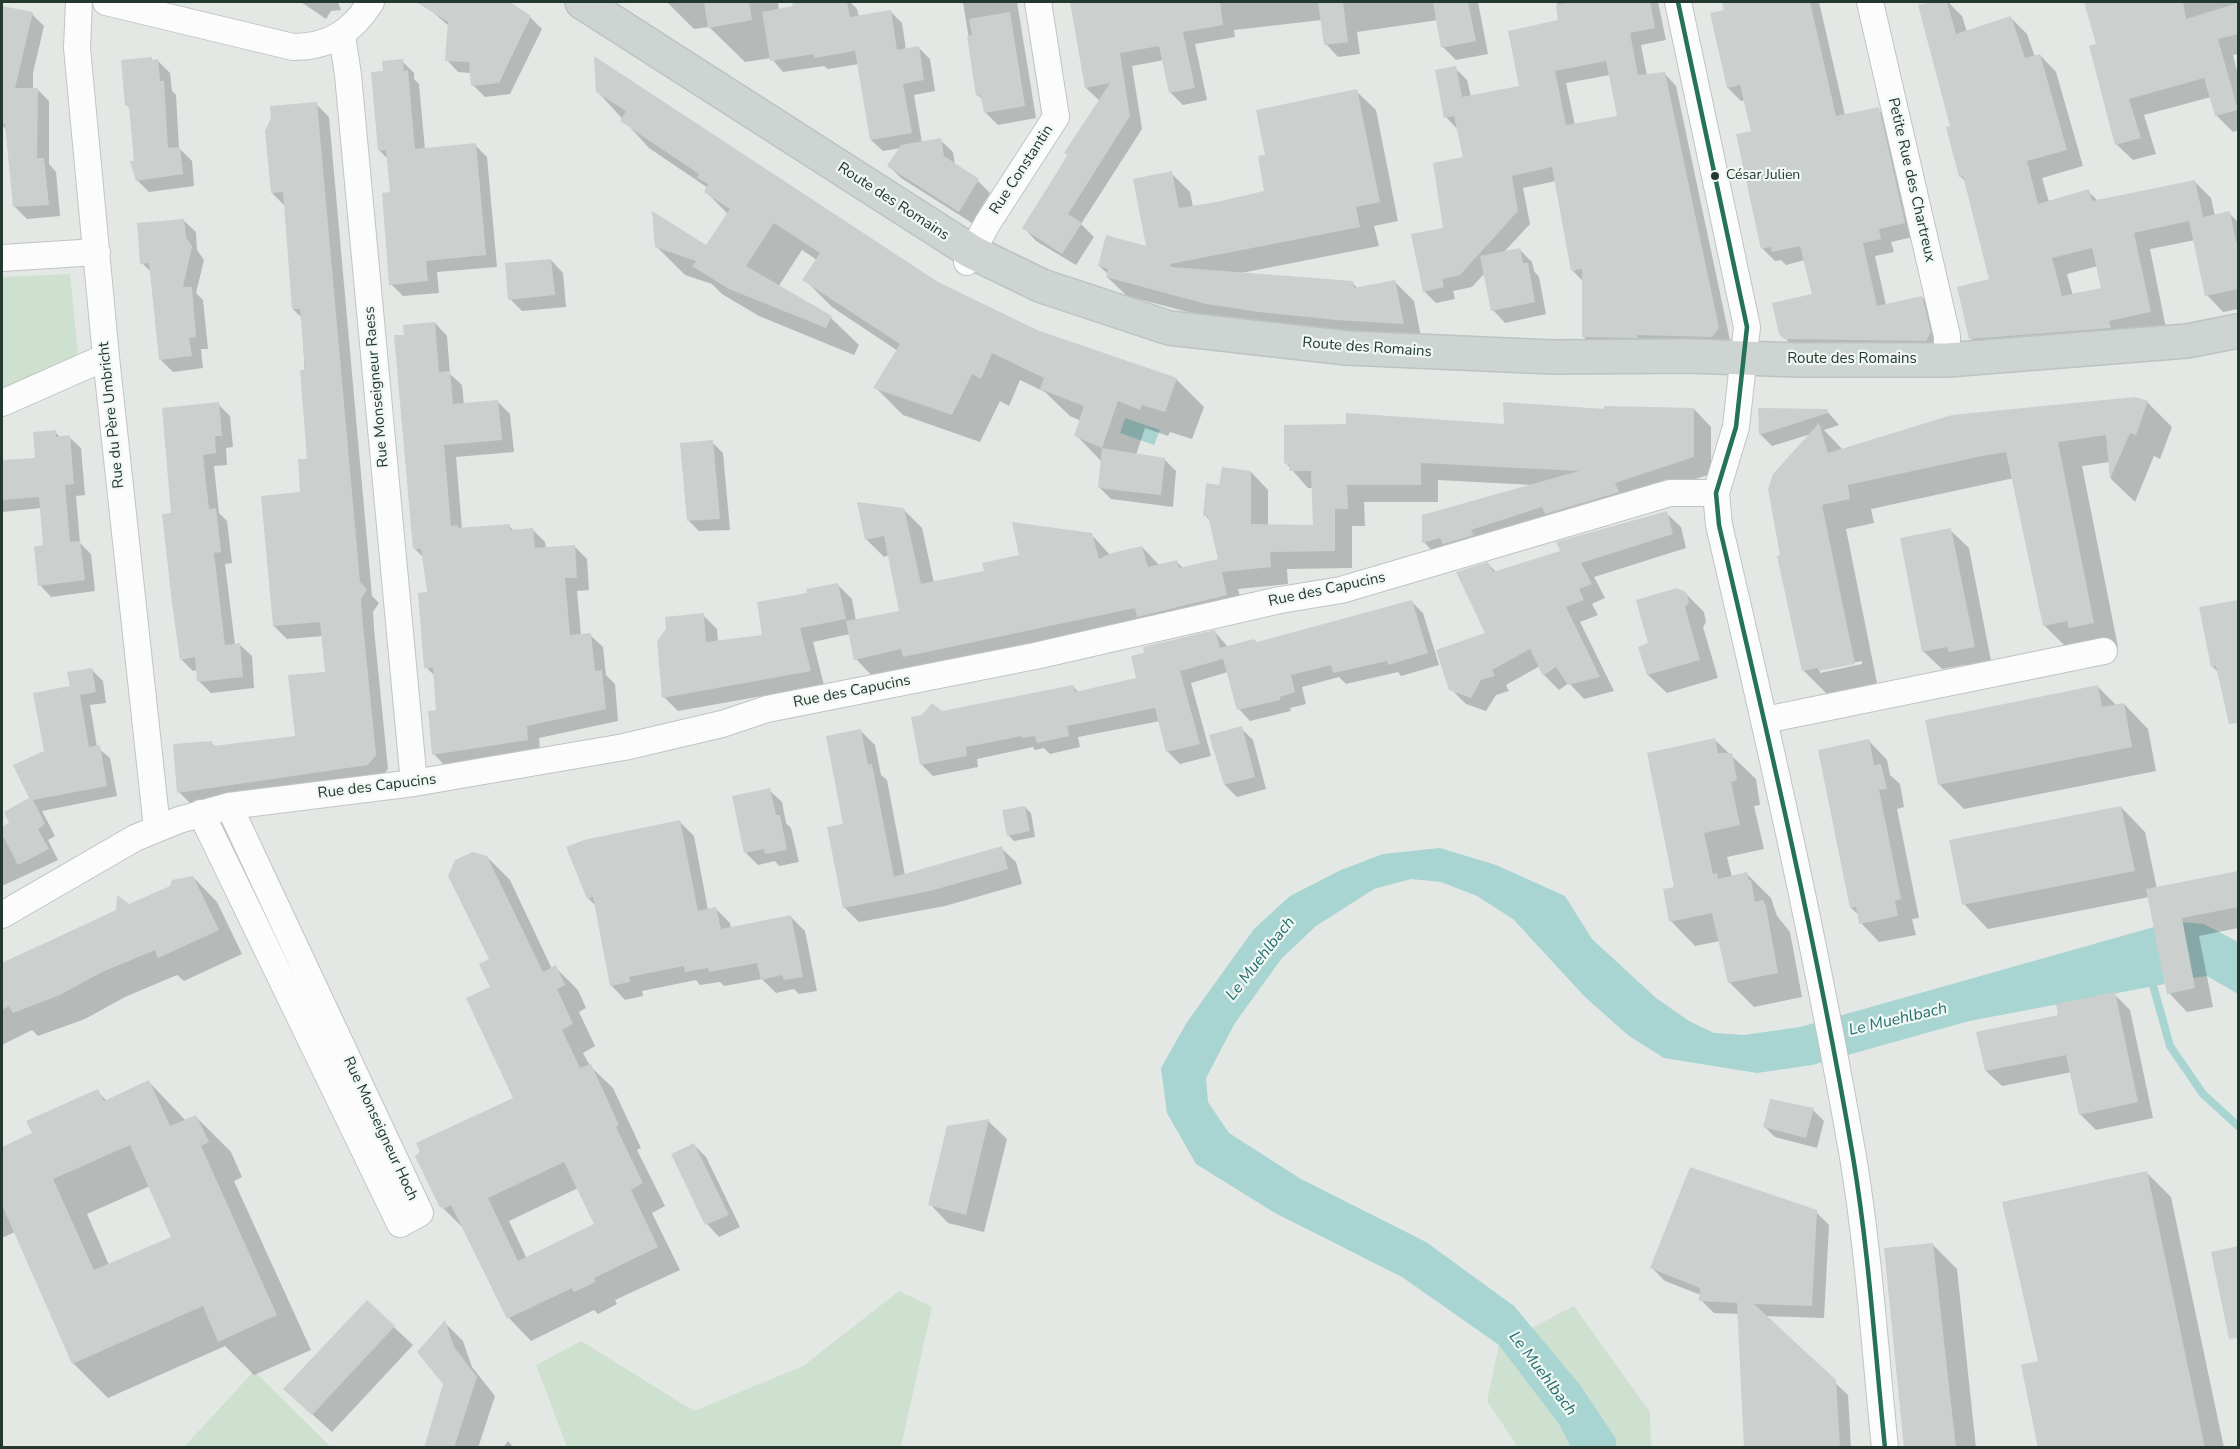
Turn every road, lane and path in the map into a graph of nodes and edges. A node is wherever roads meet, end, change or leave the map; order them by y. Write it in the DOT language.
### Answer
graph roads {
  1 [pos="79,2"];
  2 [pos="106,2"];
  3 [pos="371,2"];
  4 [pos="582,2"];
  5 [pos="1038,2"];
  6 [pos="1678,2"];
  7 [pos="1870,2"];
  8 [pos="342,35"];
  9 [pos="97,252"];
  10 [pos="969,257"];
  11 [pos="2,258"];
  12 [pos="2238,331"];
  13 [pos="106,357"];
  14 [pos="1745,358"];
  15 [pos="1947,360"];
  16 [pos="2,403"];
  17 [pos="1716,492"];
  18 [pos="2104,651"];
  19 [pos="1765,720"];
  20 [pos="414,783"];
  21 [pos="229,806"];
  22 [pos="201,813"];
  23 [pos="157,828"];
  24 [pos="2,915"];
  25 [pos="1885,1448"];
  1 -- 9 [label="street, Rue du Père Umbricht"];
  2 -- 8 [label="street"];
  3 -- 8 [label="street"];
  4 -- 10 [label="main road, Route des Romains"];
  5 -- 10 [label="street, Rue Constantin"];
  6 -- 14 [label="street"];
  7 -- 15 [label="street, Petite Rue des Chartreux"];
  8 -- 20 [label="street, Rue Monseigneur Raess"];
  9 -- 11 [label="street"];
  9 -- 13 [label="street, Rue du Père Umbricht"];
  10 -- 14 [label="main road, Route des Romains"];
  12 -- 15 [label="main road, Route des Romains"];
  13 -- 16 [label="street"];
  13 -- 23 [label="street, Rue du Père Umbricht"];
  14 -- 15 [label="main road, Route des Romains"];
  14 -- 17 [label="street"];
  17 -- 19 [label="street"];
  17 -- 20 [label="street, Rue des Capucins"];
  18 -- 19 [label="street"];
  19 -- 25 [label="street"];
  20 -- 21 [label="street, Rue des Capucins"];
  21 -- 22 [label="street, Rue des Capucins"];
  21 -- 22 [label="street, Rue Monseigneur Hoch"];
  22 -- 23 [label="street, Rue des Capucins"];
  23 -- 24 [label="street, Rue des Capucins"];
}
